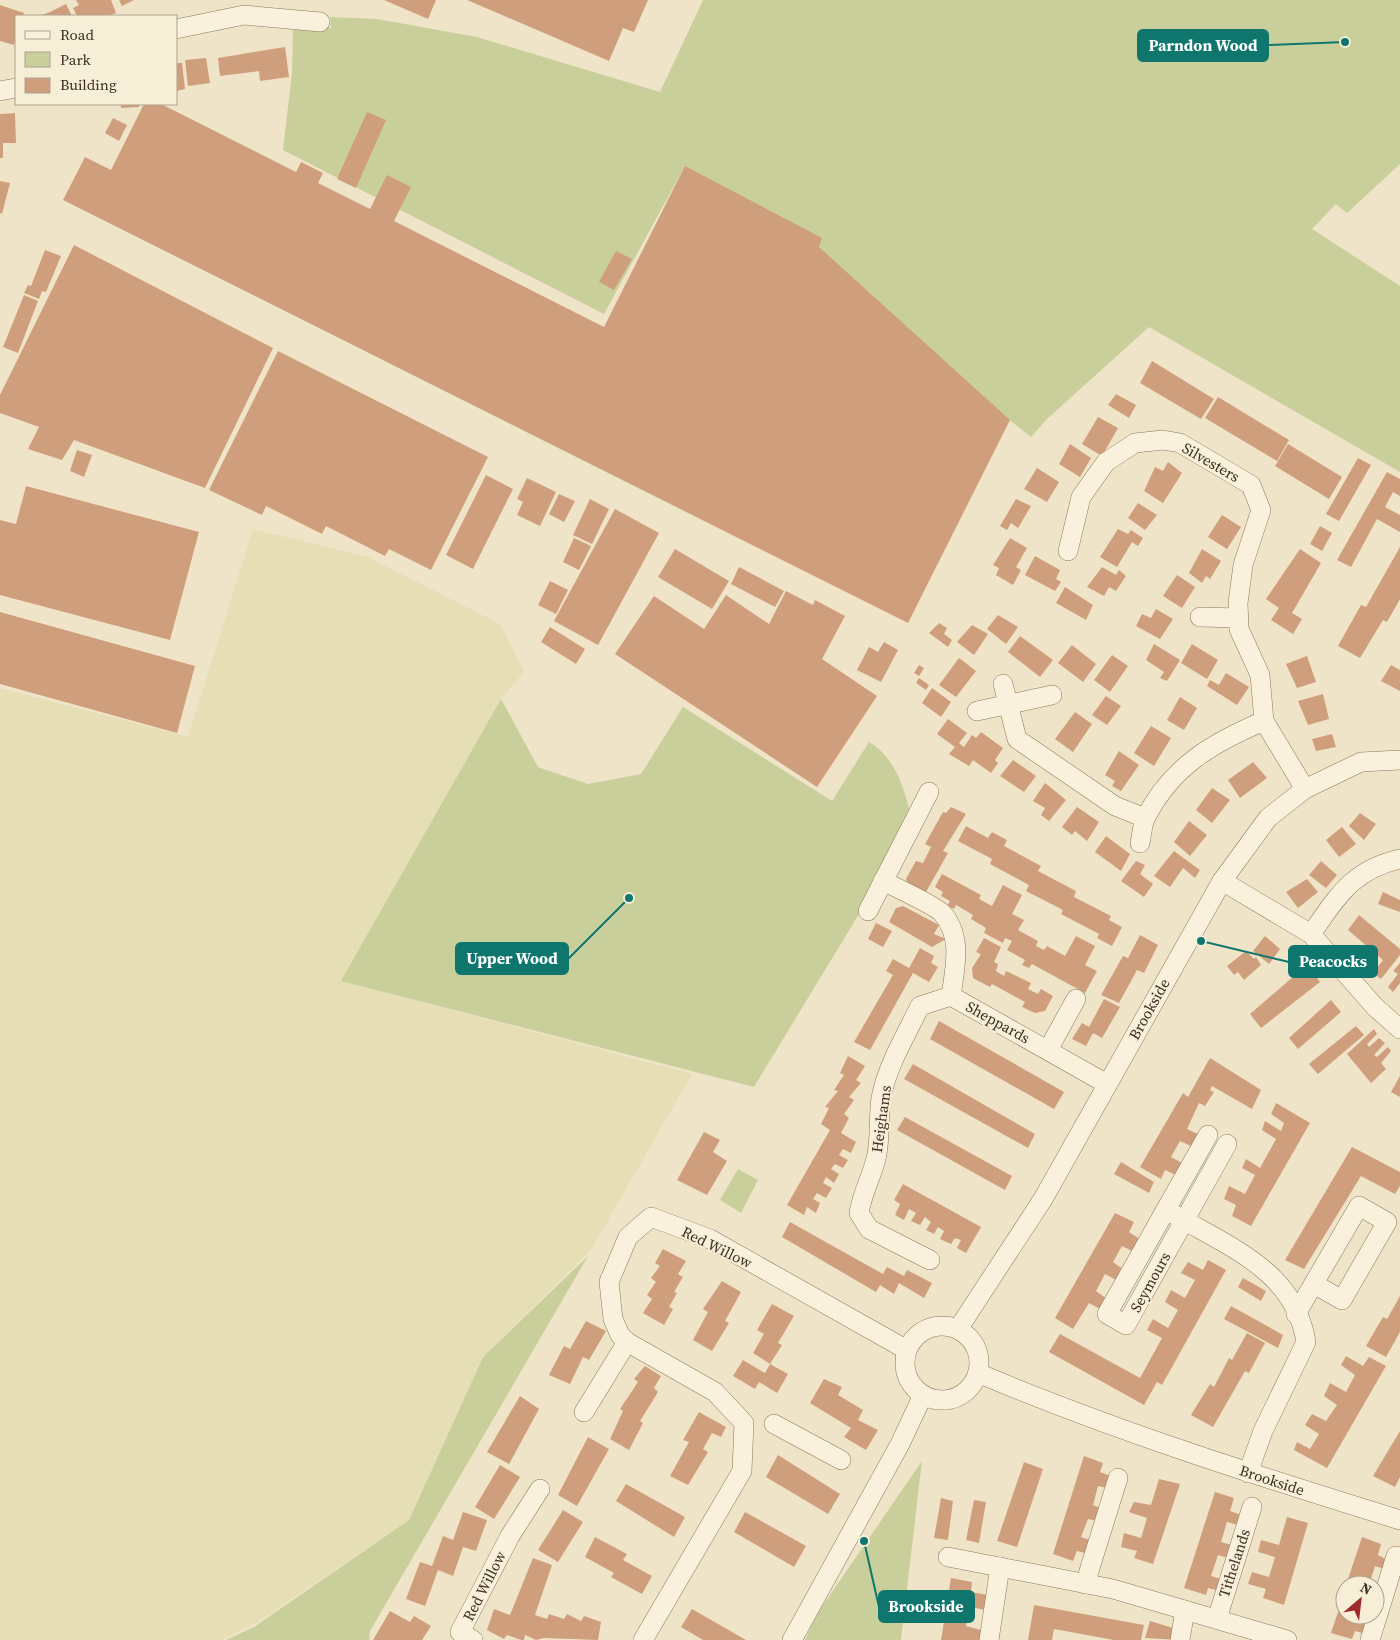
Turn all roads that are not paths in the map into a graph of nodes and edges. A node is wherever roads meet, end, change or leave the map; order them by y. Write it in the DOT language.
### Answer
graph roads {
  1 [pos="320,22"];
  2 [pos="178,29"];
  3 [pos="15,88"];
  4 [pos="0,90"];
  5 [pos="1068,550"];
  6 [pos="1200,617"];
  7 [pos="1239,618"];
  8 [pos="1003,684"];
  9 [pos="1052,695"];
  10 [pos="1008,704"];
  11 [pos="977,711"];
  12 [pos="1264,720"];
  13 [pos="1400,760"];
  14 [pos="1305,789"];
  15 [pos="929,792"];
  16 [pos="1145,818"];
  17 [pos="1140,843"];
  18 [pos="1400,859"];
  19 [pos="1222,880"];
  20 [pos="884,881"];
  21 [pos="868,911"];
  22 [pos="1310,934"];
  23 [pos="951,996"];
  24 [pos="1076,999"];
  25 [pos="1400,1029"];
  26 [pos="1048,1050"];
  27 [pos="1107,1084"];
  28 [pos="1208,1135"];
  29 [pos="1227,1144"];
  30 [pos="1166,1209"];
  31 [pos="1184,1220"];
  32 [pos="930,1260"];
  33 [pos="1314,1284"];
  34 [pos="1296,1314"];
  35 [pos="958,1329"];
  36 [pos="627,1342"];
  37 [pos="907,1350"];
  38 [pos="978,1374"];
  39 [pos="923,1395"];
  40 [pos="584,1412"];
  41 [pos="774,1424"];
  42 [pos="841,1460"];
  43 [pos="1248,1474"];
  44 [pos="1118,1478"];
  45 [pos="540,1489"];
  46 [pos="1252,1506"];
  47 [pos="1400,1520"];
  48 [pos="1396,1556"];
  49 [pos="948,1557"];
  50 [pos="1000,1566"];
  51 [pos="1085,1584"];
  52 [pos="1185,1610"];
  53 [pos="1216,1619"];
  54 [pos="462,1637"];
  55 [pos="643,1640"];
  56 [pos="792,1640"];
  57 [pos="988,1640"];
  58 [pos="1180,1640"];
  59 [pos="1287,1640"];
  60 [pos="1370,1640"];
  1 -- 2 [label="street"];
  3 -- 4 [label="street"];
  5 -- 7 [label="street, Silvesters"];
  6 -- 7 [label="street"];
  7 -- 12 [label="street, Silvesters"];
  8 -- 10 [label="street"];
  9 -- 10 [label="street"];
  10 -- 11 [label="street"];
  10 -- 16 [label="street"];
  12 -- 14 [label="street, Silvesters"];
  12 -- 16 [label="street"];
  13 -- 14 [label="street, Brookside"];
  14 -- 19 [label="street, Brookside"];
  15 -- 20 [label="street"];
  16 -- 17 [label="street"];
  18 -- 22 [label="street"];
  19 -- 22 [label="street"];
  19 -- 27 [label="street, Brookside"];
  20 -- 21 [label="street"];
  20 -- 23 [label="street, Sheppards"];
  22 -- 25 [label="street"];
  23 -- 26 [label="street, Sheppards"];
  23 -- 32 [label="street, Heighams"];
  24 -- 26 [label="street, Sheppards"];
  26 -- 27 [label="street, Sheppards"];
  27 -- 35 [label="street, Brookside"];
  28 -- 30 [label="street, Seymours"];
  29 -- 31 [label="street, Seymours"];
  30 -- 31 [label="street"];
  30 -- 31 [label="street, Seymours"];
  31 -- 34 [label="street"];
  33 -- 33 [label="street"];
  33 -- 34 [label="street"];
  34 -- 43 [label="street"];
  35 -- 37 [label="street"];
  35 -- 38 [label="street"];
  36 -- 37 [label="street, Red Willow"];
  36 -- 40 [label="street"];
  36 -- 55 [label="street, Red Willow"];
  37 -- 39 [label="street"];
  38 -- 39 [label="street"];
  38 -- 43 [label="street, Brookside"];
  39 -- 56 [label="street"];
  41 -- 42 [label="street"];
  43 -- 47 [label="street, Brookside"];
  44 -- 51 [label="street"];
  45 -- 54 [label="street, Red Willow"];
  46 -- 53 [label="street, Tithelands"];
  48 -- 60 [label="street"];
  49 -- 50 [label="street"];
  50 -- 51 [label="street"];
  50 -- 57 [label="street"];
  51 -- 52 [label="street"];
  52 -- 53 [label="street"];
  52 -- 58 [label="street"];
  53 -- 59 [label="street"];
}
